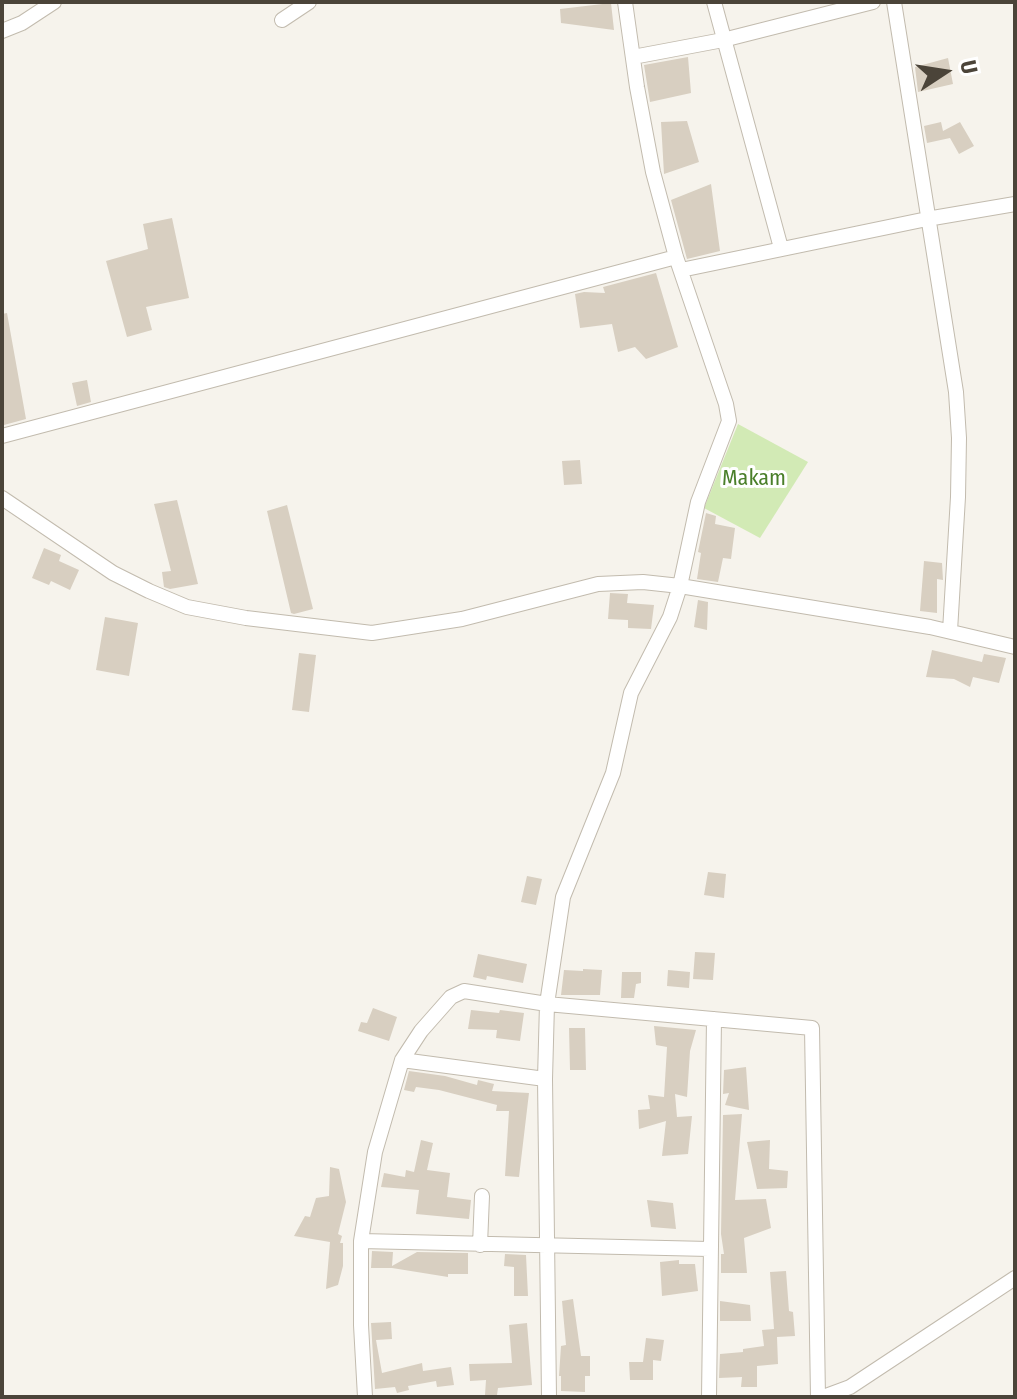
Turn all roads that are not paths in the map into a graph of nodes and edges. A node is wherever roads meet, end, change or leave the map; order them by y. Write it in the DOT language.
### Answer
graph roads {
  1 [pos="24,2"];
  2 [pos="54,2"];
  3 [pos="309,2"];
  4 [pos="625,2"];
  5 [pos="714,2"];
  6 [pos="873,2"];
  7 [pos="894,2"];
  8 [pos="31,17"];
  9 [pos="282,20"];
  10 [pos="2,31"];
  11 [pos="723,40"];
  12 [pos="633,57"];
  13 [pos="1015,204"];
  14 [pos="927,219"];
  15 [pos="781,248"];
  16 [pos="678,264"];
  17 [pos="2,436"];
  18 [pos="2,498"];
  19 [pos="680,586"];
  20 [pos="950,631"];
  21 [pos="1015,647"];
  22 [pos="547,1004"];
  23 [pos="714,1019"];
  24 [pos="402,1060"];
  25 [pos="545,1079"];
  26 [pos="482,1196"];
  27 [pos="361,1241"];
  28 [pos="548,1244"];
  29 [pos="480,1245"];
  30 [pos="709,1249"];
  31 [pos="1015,1278"];
  32 [pos="365,1397"];
  33 [pos="549,1397"];
  34 [pos="709,1397"];
  35 [pos="820,1397"];
  1 -- 8 [label="street"];
  2 -- 8 [label="street"];
  3 -- 9 [label="street"];
  4 -- 12 [label="street"];
  5 -- 11 [label="street"];
  6 -- 11 [label="street"];
  7 -- 14 [label="street"];
  8 -- 10 [label="street"];
  11 -- 12 [label="street"];
  11 -- 15 [label="street"];
  12 -- 16 [label="street"];
  13 -- 14 [label="street"];
  14 -- 15 [label="street"];
  14 -- 20 [label="street"];
  15 -- 16 [label="street"];
  16 -- 17 [label="street"];
  16 -- 19 [label="street"];
  18 -- 19 [label="street"];
  19 -- 20 [label="street"];
  19 -- 22 [label="street"];
  20 -- 21 [label="street"];
  22 -- 23 [label="street"];
  22 -- 24 [label="street"];
  22 -- 25 [label="street"];
  23 -- 30 [label="street"];
  23 -- 35 [label="street"];
  24 -- 25 [label="street"];
  24 -- 27 [label="street"];
  25 -- 28 [label="street"];
  26 -- 29 [label="street"];
  27 -- 29 [label="street"];
  27 -- 32 [label="street"];
  28 -- 29 [label="street"];
  28 -- 30 [label="street"];
  28 -- 33 [label="street"];
  30 -- 34 [label="street"];
  31 -- 35 [label="street"];
}
